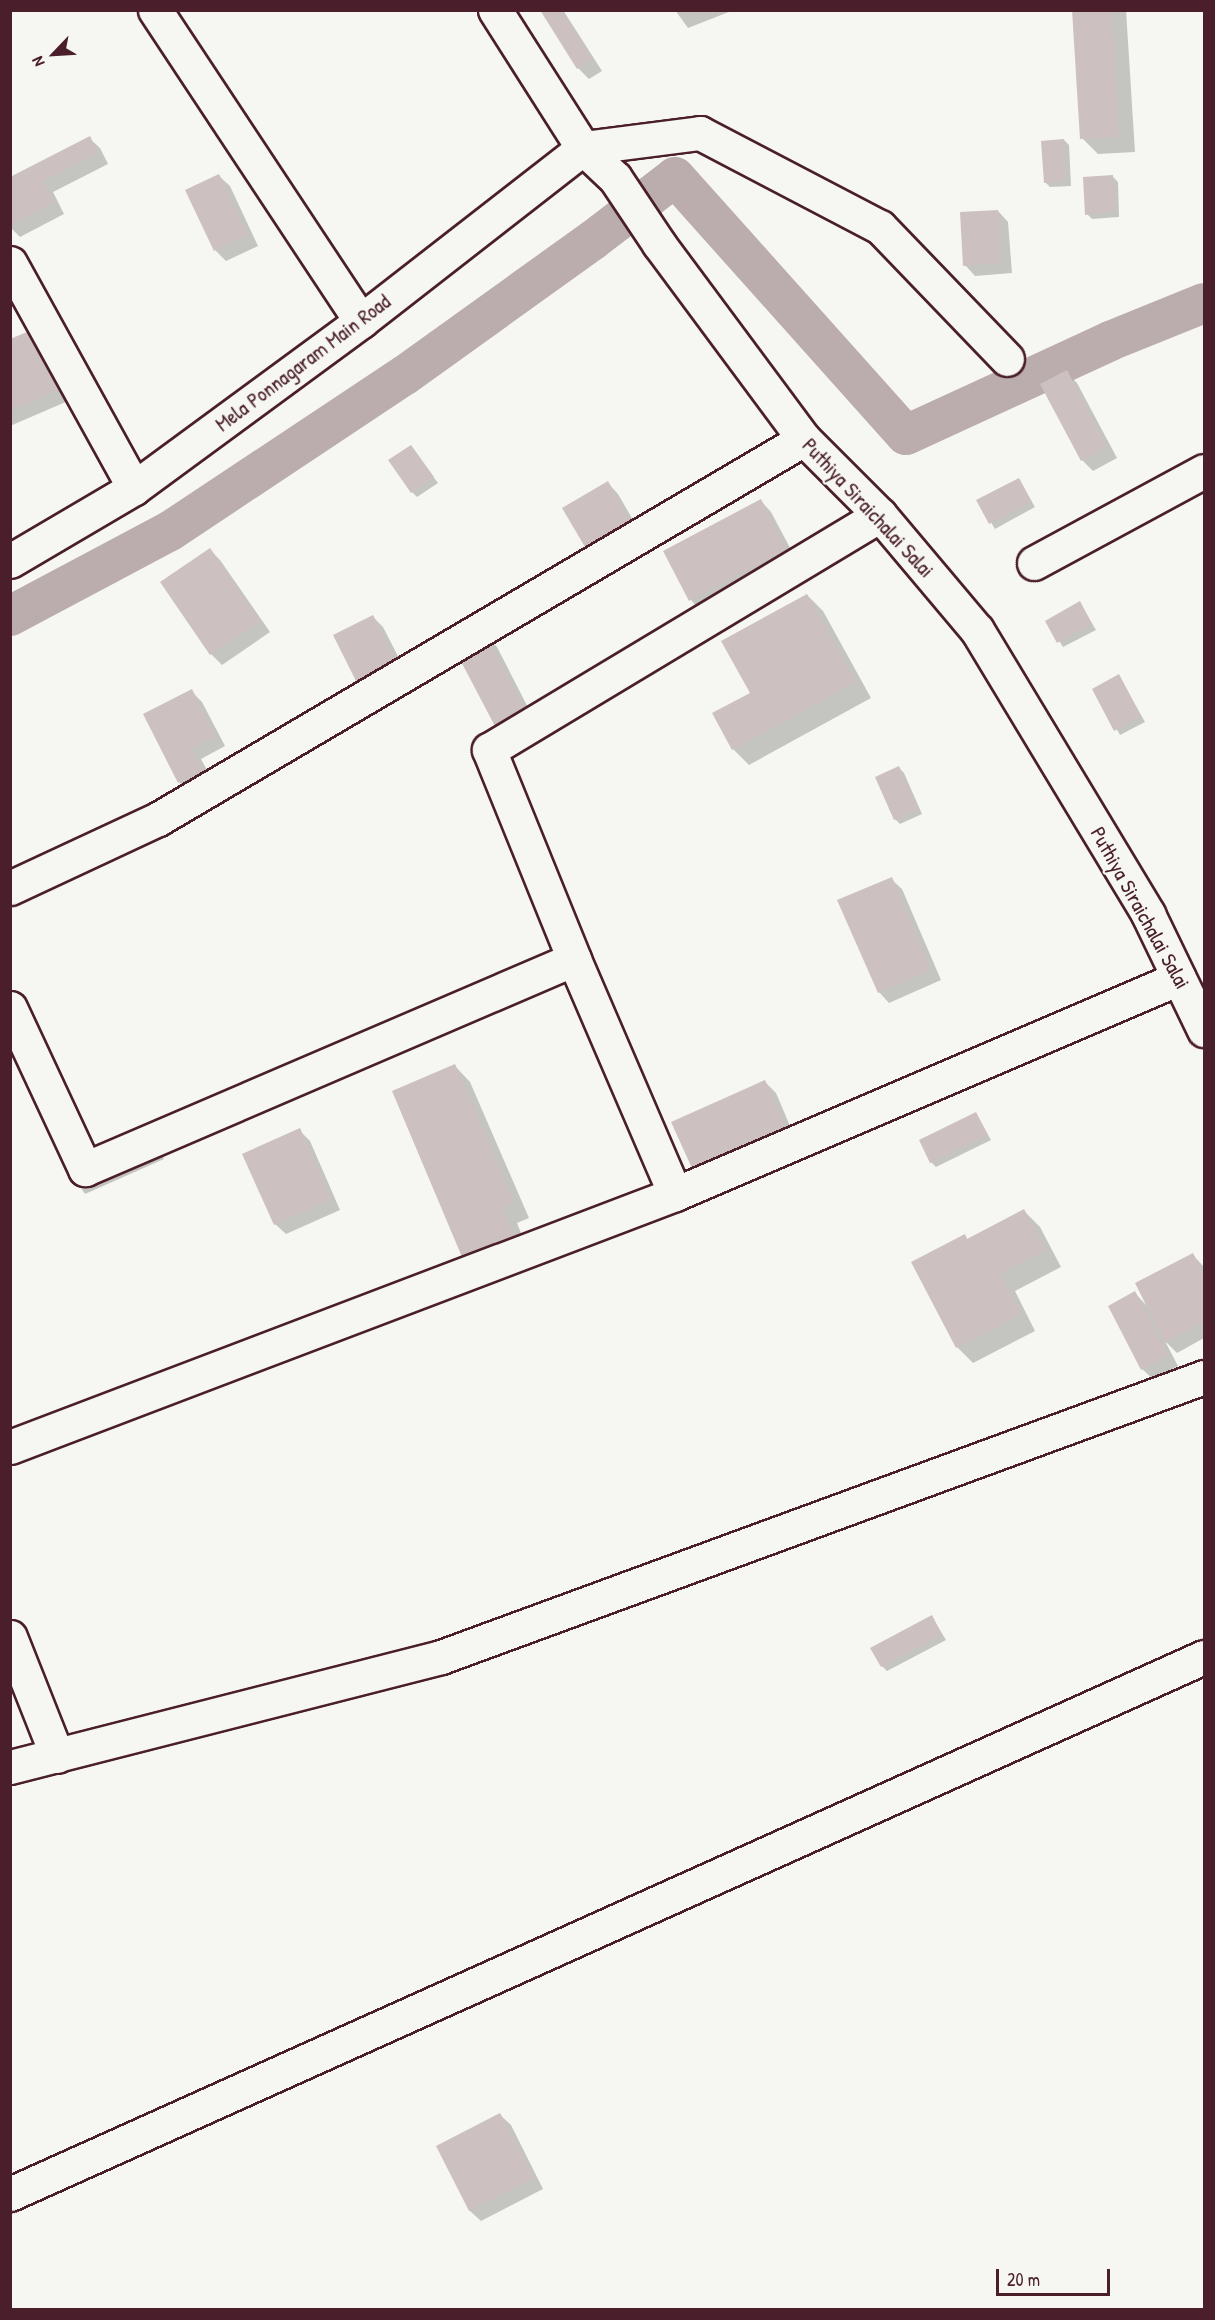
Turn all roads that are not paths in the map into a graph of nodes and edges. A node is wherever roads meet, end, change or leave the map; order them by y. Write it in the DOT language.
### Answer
graph roads {
  1 [pos="155,10"];
  2 [pos="495,10"];
  3 [pos="583,148"];
  4 [pos="10,263"];
  5 [pos="360,321"];
  6 [pos="1007,359"];
  7 [pos="804,439"];
  8 [pos="1204,471"];
  9 [pos="134,488"];
  10 [pos="880,515"];
  11 [pos="10,561"];
  12 [pos="1034,563"];
  13 [pos="10,888"];
  14 [pos="574,959"];
  15 [pos="1179,978"];
  16 [pos="10,1008"];
  17 [pos="1204,1030"];
  18 [pos="675,1194"];
  19 [pos="1204,1377"];
  20 [pos="10,1447"];
  21 [pos="10,1637"];
  22 [pos="1204,1657"];
  23 [pos="57,1756"];
  24 [pos="10,1767"];
  25 [pos="10,2194"];
  1 -- 5 [label="street"];
  2 -- 3 [label="street, Puthiya Siraichalai Salai"];
  3 -- 5 [label="street, Mela Ponnagaram Main Road"];
  3 -- 6 [label="street"];
  3 -- 7 [label="street, Puthiya Siraichalai Salai"];
  4 -- 9 [label="street"];
  5 -- 9 [label="street, Mela Ponnagaram Main Road"];
  7 -- 10 [label="street, Puthiya Siraichalai Salai"];
  7 -- 13 [label="street"];
  8 -- 12 [label="street"];
  9 -- 11 [label="street, Mela Ponnagaram Main Road"];
  10 -- 14 [label="street"];
  10 -- 15 [label="street, Puthiya Siraichalai Salai"];
  14 -- 16 [label="street"];
  14 -- 18 [label="street"];
  15 -- 17 [label="street, Puthiya Siraichalai Salai"];
  15 -- 18 [label="street"];
  18 -- 20 [label="street"];
  19 -- 23 [label="street"];
  21 -- 23 [label="street"];
  22 -- 25 [label="street"];
  23 -- 24 [label="street"];
}
